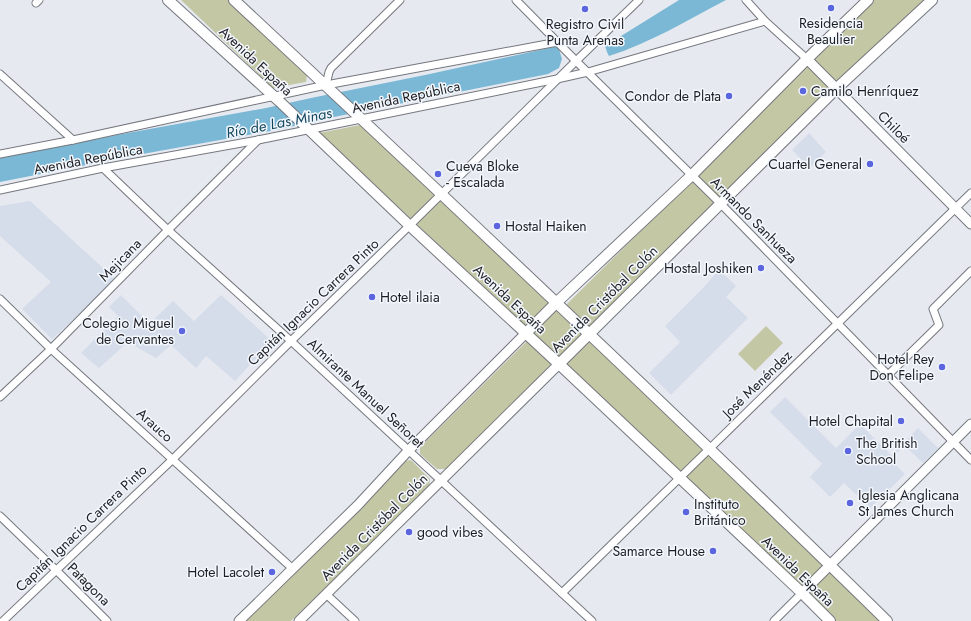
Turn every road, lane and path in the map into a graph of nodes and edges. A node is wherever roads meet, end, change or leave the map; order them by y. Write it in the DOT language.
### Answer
graph roads {
  1 [pos="168,0"];
  2 [pos="234,0"];
  3 [pos="400,0"];
  4 [pos="516,0"];
  5 [pos="639,0"];
  6 [pos="746,0"];
  7 [pos="868,0"];
  8 [pos="932,0"];
  9 [pos="765,21"];
  10 [pos="558,42"];
  11 [pos="807,59"];
  12 [pos="576,61"];
  13 [pos="588,72"];
  14 [pos="0,74"];
  15 [pos="556,80"];
  16 [pos="329,88"];
  17 [pos="836,89"];
  18 [pos="276,99"];
  19 [pos="360,117"];
  20 [pos="306,128"];
  21 [pos="73,140"];
  22 [pos="258,140"];
  23 [pos="0,154"];
  24 [pos="104,168"];
  25 [pos="692,175"];
  26 [pos="0,190"];
  27 [pos="971,193"];
  28 [pos="442,194"];
  29 [pos="720,203"];
  30 [pos="955,208"];
  31 [pos="971,224"];
  32 [pos="410,226"];
  33 [pos="168,230"];
  34 [pos="971,271"];
  35 [pos="0,300"];
  36 [pos="557,302"];
  37 [pos="838,323"];
  38 [pos="526,333"];
  39 [pos="590,334"];
  40 [pos="291,341"];
  41 [pos="51,349"];
  42 [pos="559,364"];
  43 [pos="888,375"];
  44 [pos="0,397"];
  45 [pos="971,424"];
  46 [pos="953,442"];
  47 [pos="710,448"];
  48 [pos="409,450"];
  49 [pos="173,459"];
  50 [pos="971,460"];
  51 [pos="680,478"];
  52 [pos="441,480"];
  53 [pos="0,516"];
  54 [pos="830,565"];
  55 [pos="293,569"];
  56 [pos="56,570"];
  57 [pos="562,593"];
  58 [pos="802,593"];
  59 [pos="326,594"];
  60 [pos="3,621"];
  61 [pos="107,621"];
  62 [pos="239,621"];
  63 [pos="299,621"];
  64 [pos="355,621"];
  65 [pos="592,621"];
  66 [pos="774,621"];
  67 [pos="830,621"];
  68 [pos="888,621"];
  1 -- 18 [label="main road, Avenida España"];
  2 -- 16 [label="main road, Avenida España"];
  3 -- 16 [label="street"];
  4 -- 10 [label="street, Armando Sanhueza"];
  5 -- 12 [label="street, Capitán Ignacio Carrera Pinto"];
  6 -- 9 [label="street, Chiloé"];
  7 -- 11 [label="main road, Avenida Cristóbal Colón"];
  8 -- 17 [label="main road, Avenida Cristóbal Colón"];
  9 -- 11 [label="street, Chiloé"];
  9 -- 13 [label="street, Avenida República"];
  10 -- 12 [label="street, Armando Sanhueza"];
  10 -- 16 [label="street, Avenida República"];
  11 -- 17 [label="street, Chiloé"];
  11 -- 25 [label="main road, Avenida Cristóbal Colón"];
  12 -- 13 [label="street, Armando Sanhueza"];
  12 -- 15 [label="street, Capitán Ignacio Carrera Pinto"];
  13 -- 15 [label="street, Avenida República"];
  13 -- 25 [label="street, Armando Sanhueza"];
  14 -- 21 [label="street"];
  15 -- 19 [label="street, Avenida República"];
  15 -- 28 [label="street, Capitán Ignacio Carrera Pinto"];
  16 -- 18 [label="street, Avenida República"];
  16 -- 19 [label="main road, Avenida España"];
  17 -- 29 [label="main road, Avenida Cristóbal Colón"];
  17 -- 30 [label="street, Chiloé"];
  18 -- 20 [label="main road, Avenida España"];
  18 -- 21 [label="street, Avenida República"];
  19 -- 20 [label="street, Avenida República"];
  19 -- 28 [label="main road, Avenida España"];
  20 -- 22 [label="street, Avenida República"];
  20 -- 32 [label="main road, Avenida España"];
  21 -- 23 [label="street, Avenida República"];
  22 -- 24 [label="street, Avenida República"];
  22 -- 33 [label="street, Mejicana"];
  24 -- 26 [label="street, Avenida República"];
  24 -- 33 [label="street, Almirante Manuel Señoret"];
  25 -- 29 [label="street, Armando Sanhueza"];
  25 -- 36 [label="main road, Avenida Cristóbal Colón"];
  27 -- 30 [label="street, José Menéndez"];
  28 -- 32 [label="street, Capitán Ignacio Carrera Pinto"];
  28 -- 36 [label="main road, Avenida España"];
  29 -- 37 [label="street, Armando Sanhueza"];
  29 -- 39 [label="main road, Avenida Cristóbal Colón"];
  30 -- 31 [label="street, Chiloé"];
  30 -- 37 [label="street, José Menéndez"];
  32 -- 38 [label="main road, Avenida España"];
  32 -- 40 [label="street, Capitán Ignacio Carrera Pinto"];
  33 -- 40 [label="street, Almirante Manuel Señoret"];
  33 -- 41 [label="street, Mejicana"];
  34 -- 43 [label="street"];
  35 -- 41 [label="street, Arauco"];
  36 -- 38 [label="main road, Avenida Cristóbal Colón"];
  36 -- 39 [label="main road, Avenida España"];
  37 -- 43 [label="street, Armando Sanhueza"];
  37 -- 47 [label="street, José Menéndez"];
  38 -- 42 [label="main road, Avenida España"];
  38 -- 48 [label="street, Avenida Cristóbal Colón"];
  39 -- 42 [label="main road, Avenida Cristóbal Colón"];
  39 -- 47 [label="main road, Avenida España"];
  40 -- 48 [label="street, Almirante Manuel Señoret"];
  40 -- 49 [label="street, Capitán Ignacio Carrera Pinto"];
  41 -- 44 [label="street, Mejicana"];
  41 -- 49 [label="street, Arauco"];
  42 -- 51 [label="main road, Avenida España"];
  42 -- 52 [label="street, Avenida Cristóbal Colón"];
  43 -- 46 [label="street, Armando Sanhueza"];
  45 -- 46 [label="street"];
  46 -- 50 [label="street, Armando Sanhueza"];
  46 -- 54 [label="street"];
  47 -- 51 [label="street, José Menéndez"];
  47 -- 54 [label="main road, Avenida España"];
  48 -- 52 [label="street, Almirante Manuel Señoret"];
  48 -- 55 [label="street, Avenida Cristóbal Colón"];
  49 -- 55 [label="street, Arauco"];
  49 -- 56 [label="street, Capitán Ignacio Carrera Pinto"];
  51 -- 57 [label="street, José Menéndez"];
  51 -- 58 [label="main road, Avenida España"];
  52 -- 57 [label="street, Almirante Manuel Señoret"];
  52 -- 59 [label="street, Avenida Cristóbal Colón"];
  53 -- 56 [label="street, Patagona"];
  54 -- 58 [label="street"];
  54 -- 68 [label="main road, Avenida España"];
  55 -- 62 [label="street, Avenida Cristóbal Colón"];
  56 -- 60 [label="street, Capitán Ignacio Carrera Pinto"];
  56 -- 61 [label="street, Patagona"];
  57 -- 65 [label="street, Almirante Manuel Señoret"];
  58 -- 66 [label="street"];
  58 -- 67 [label="main road, Avenida España"];
  59 -- 63 [label="street, Avenida Cristóbal Colón"];
  59 -- 64 [label="street"];
}
